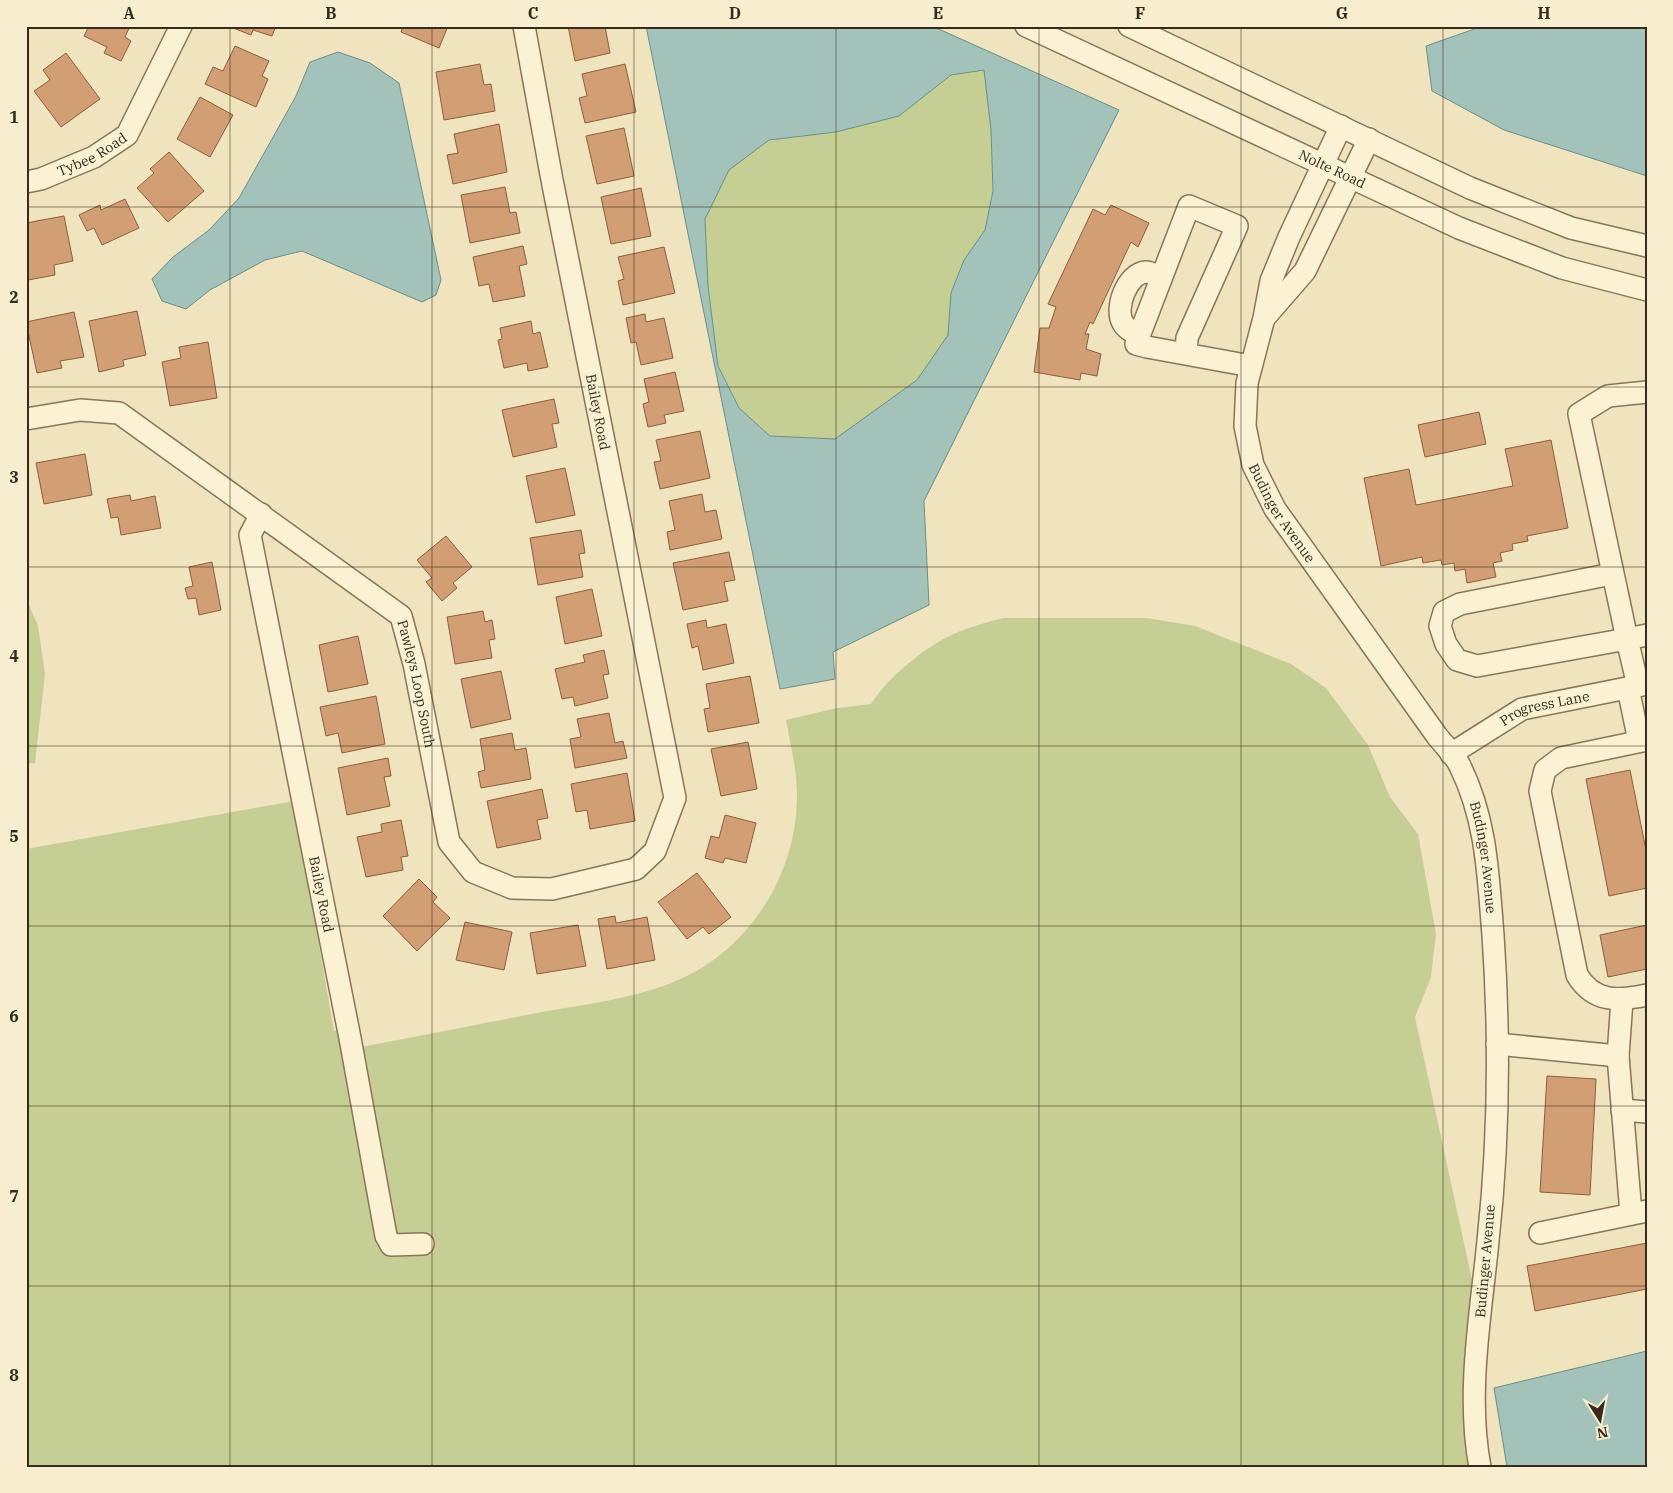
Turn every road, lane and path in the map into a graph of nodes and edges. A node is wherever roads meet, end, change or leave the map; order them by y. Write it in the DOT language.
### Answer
graph roads {
  1 [pos="181,26"];
  2 [pos="524,26"];
  3 [pos="1026,26"];
  4 [pos="1129,26"];
  5 [pos="1341,126"];
  6 [pos="1369,139"];
  7 [pos="1322,166"];
  8 [pos="1351,180"];
  9 [pos="26,182"];
  10 [pos="1647,246"];
  11 [pos="1161,277"];
  12 [pos="1647,290"];
  13 [pos="1264,318"];
  14 [pos="1139,335"];
  15 [pos="1186,354"];
  16 [pos="1251,366"];
  17 [pos="1647,392"];
  18 [pos="26,419"];
  19 [pos="261,514"];
  20 [pos="1612,574"];
  21 [pos="1637,637"];
  22 [pos="1638,686"];
  23 [pos="1643,741"];
  24 [pos="1452,754"];
  25 [pos="675,798"];
  26 [pos="1647,995"];
  27 [pos="1622,1000"];
  28 [pos="1497,1044"];
  29 [pos="1618,1056"];
  30 [pos="1622,1110"];
  31 [pos="1647,1112"];
  32 [pos="1639,1213"];
  33 [pos="1540,1232"];
  34 [pos="423,1244"];
  35 [pos="1480,1467"];
  1 -- 9 [label="street, Tybee Road"];
  2 -- 25 [label="street, Bailey Road"];
  3 -- 7 [label="street, Nolte Road"];
  4 -- 5 [label="street"];
  5 -- 6 [label="street"];
  5 -- 7 [label="street, Budinger Avenue"];
  6 -- 8 [label="street, Budinger Avenue"];
  6 -- 10 [label="street"];
  7 -- 8 [label="street, Nolte Road"];
  7 -- 13 [label="street, Budinger Avenue"];
  8 -- 12 [label="street, Nolte Road"];
  8 -- 13 [label="street, Budinger Avenue"];
  11 -- 14 [label="street"];
  11 -- 14 [label="street"];
  11 -- 15 [label="street"];
  13 -- 16 [label="street, Budinger Avenue"];
  14 -- 15 [label="street"];
  15 -- 16 [label="street"];
  16 -- 24 [label="street, Budinger Avenue"];
  17 -- 20 [label="street"];
  18 -- 19 [label="street, Pawleys Loop South"];
  19 -- 25 [label="street, Pawleys Loop South"];
  19 -- 34 [label="street, Bailey Road"];
  20 -- 21 [label="street"];
  20 -- 21 [label="street"];
  21 -- 22 [label="street"];
  22 -- 23 [label="street"];
  22 -- 24 [label="street, Progress Lane"];
  23 -- 27 [label="street"];
  24 -- 28 [label="street, Budinger Avenue"];
  26 -- 27 [label="street"];
  27 -- 29 [label="street"];
  28 -- 29 [label="street"];
  28 -- 35 [label="street, Budinger Avenue"];
  29 -- 30 [label="street"];
  30 -- 31 [label="street"];
  30 -- 32 [label="street"];
  32 -- 33 [label="street"];
}
